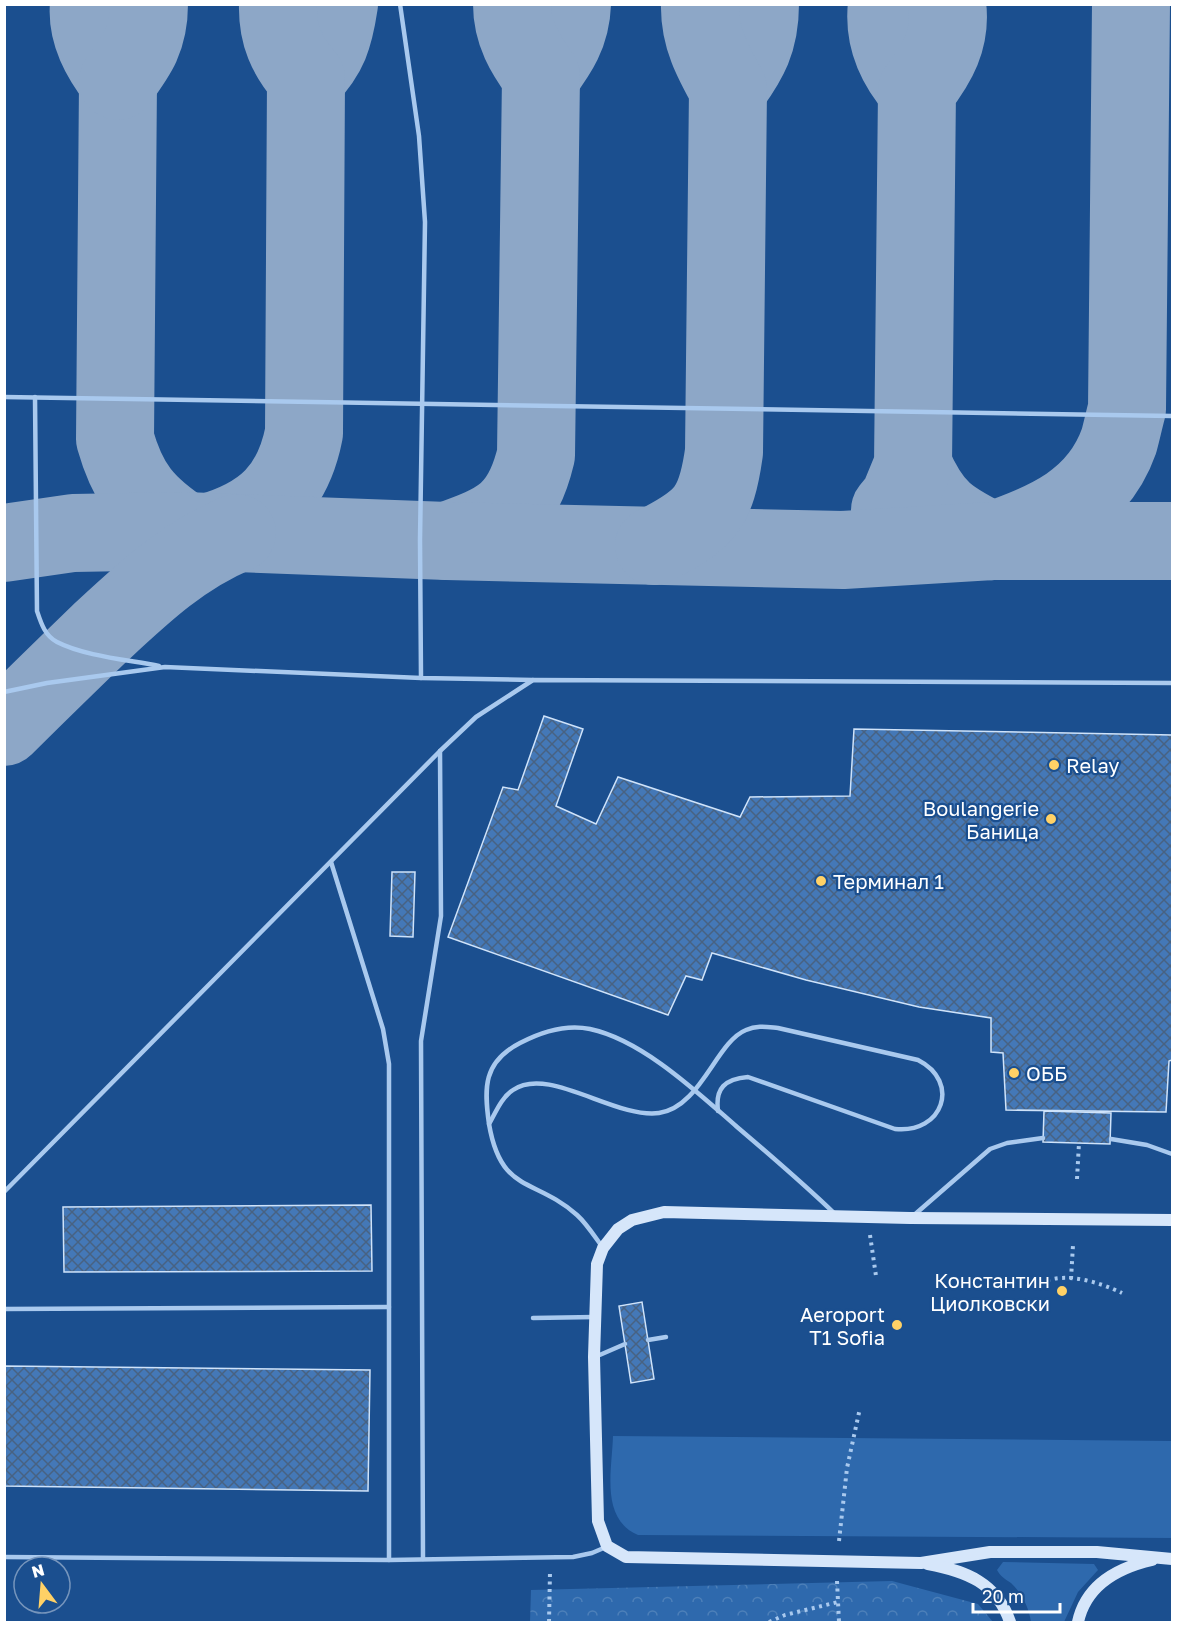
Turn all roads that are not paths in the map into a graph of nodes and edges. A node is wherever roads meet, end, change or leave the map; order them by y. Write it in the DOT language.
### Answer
graph roads {
  1 [pos="400,4"];
  2 [pos="4,397"];
  3 [pos="35,398"];
  4 [pos="422,403"];
  5 [pos="1173,416"];
  6 [pos="165,667"];
  7 [pos="422,678"];
  8 [pos="533,680"];
  9 [pos="1173,683"];
  10 [pos="4,692"];
  11 [pos="440,752"];
  12 [pos="331,862"];
  13 [pos="694,1091"];
  14 [pos="718,1111"];
  15 [pos="489,1124"];
  16 [pos="1043,1138"];
  17 [pos="1111,1139"];
  18 [pos="1173,1154"];
  19 [pos="4,1192"];
  20 [pos="836,1216"];
  21 [pos="910,1218"];
  22 [pos="1173,1220"];
  23 [pos="603,1248"];
  24 [pos="389,1307"];
  25 [pos="4,1309"];
  26 [pos="595,1317"];
  27 [pos="532,1318"];
  28 [pos="666,1337"];
  29 [pos="648,1341"];
  30 [pos="626,1344"];
  31 [pos="594,1357"];
  32 [pos="608,1546"];
  33 [pos="4,1557"];
  34 [pos="423,1559"];
  35 [pos="1156,1559"];
  36 [pos="1173,1559"];
  37 [pos="389,1560"];
  38 [pos="921,1563"];
  39 [pos="1010,1623"];
  40 [pos="1078,1623"];
  1 -- 4 [label="lane"];
  2 -- 3 [label="lane"];
  3 -- 4 [label="lane"];
  3 -- 6 [label="lane"];
  4 -- 5 [label="lane"];
  4 -- 7 [label="lane"];
  6 -- 7 [label="lane"];
  6 -- 10 [label="lane"];
  7 -- 8 [label="lane"];
  8 -- 9 [label="lane"];
  8 -- 11 [label="lane"];
  11 -- 12 [label="lane"];
  11 -- 34 [label="lane"];
  12 -- 19 [label="lane"];
  12 -- 24 [label="lane"];
  13 -- 14 [label="lane"];
  13 -- 14 [label="lane"];
  13 -- 15 [label="lane"];
  13 -- 15 [label="lane"];
  14 -- 20 [label="lane"];
  15 -- 23 [label="lane"];
  16 -- 21 [label="lane"];
  17 -- 18 [label="lane"];
  20 -- 21 [label="main road"];
  20 -- 23 [label="main road"];
  21 -- 22 [label="main road"];
  23 -- 26 [label="main road"];
  24 -- 25 [label="lane"];
  24 -- 37 [label="lane"];
  26 -- 27 [label="lane"];
  26 -- 31 [label="main road"];
  28 -- 29 [label="lane"];
  30 -- 31 [label="lane"];
  31 -- 32 [label="main road"];
  32 -- 34 [label="lane"];
  32 -- 38 [label="main road"];
  33 -- 37 [label="lane"];
  34 -- 37 [label="lane"];
  35 -- 36 [label="main road"];
  35 -- 38 [label="main road"];
  35 -- 40 [label="main road"];
  38 -- 39 [label="main road"];
}
